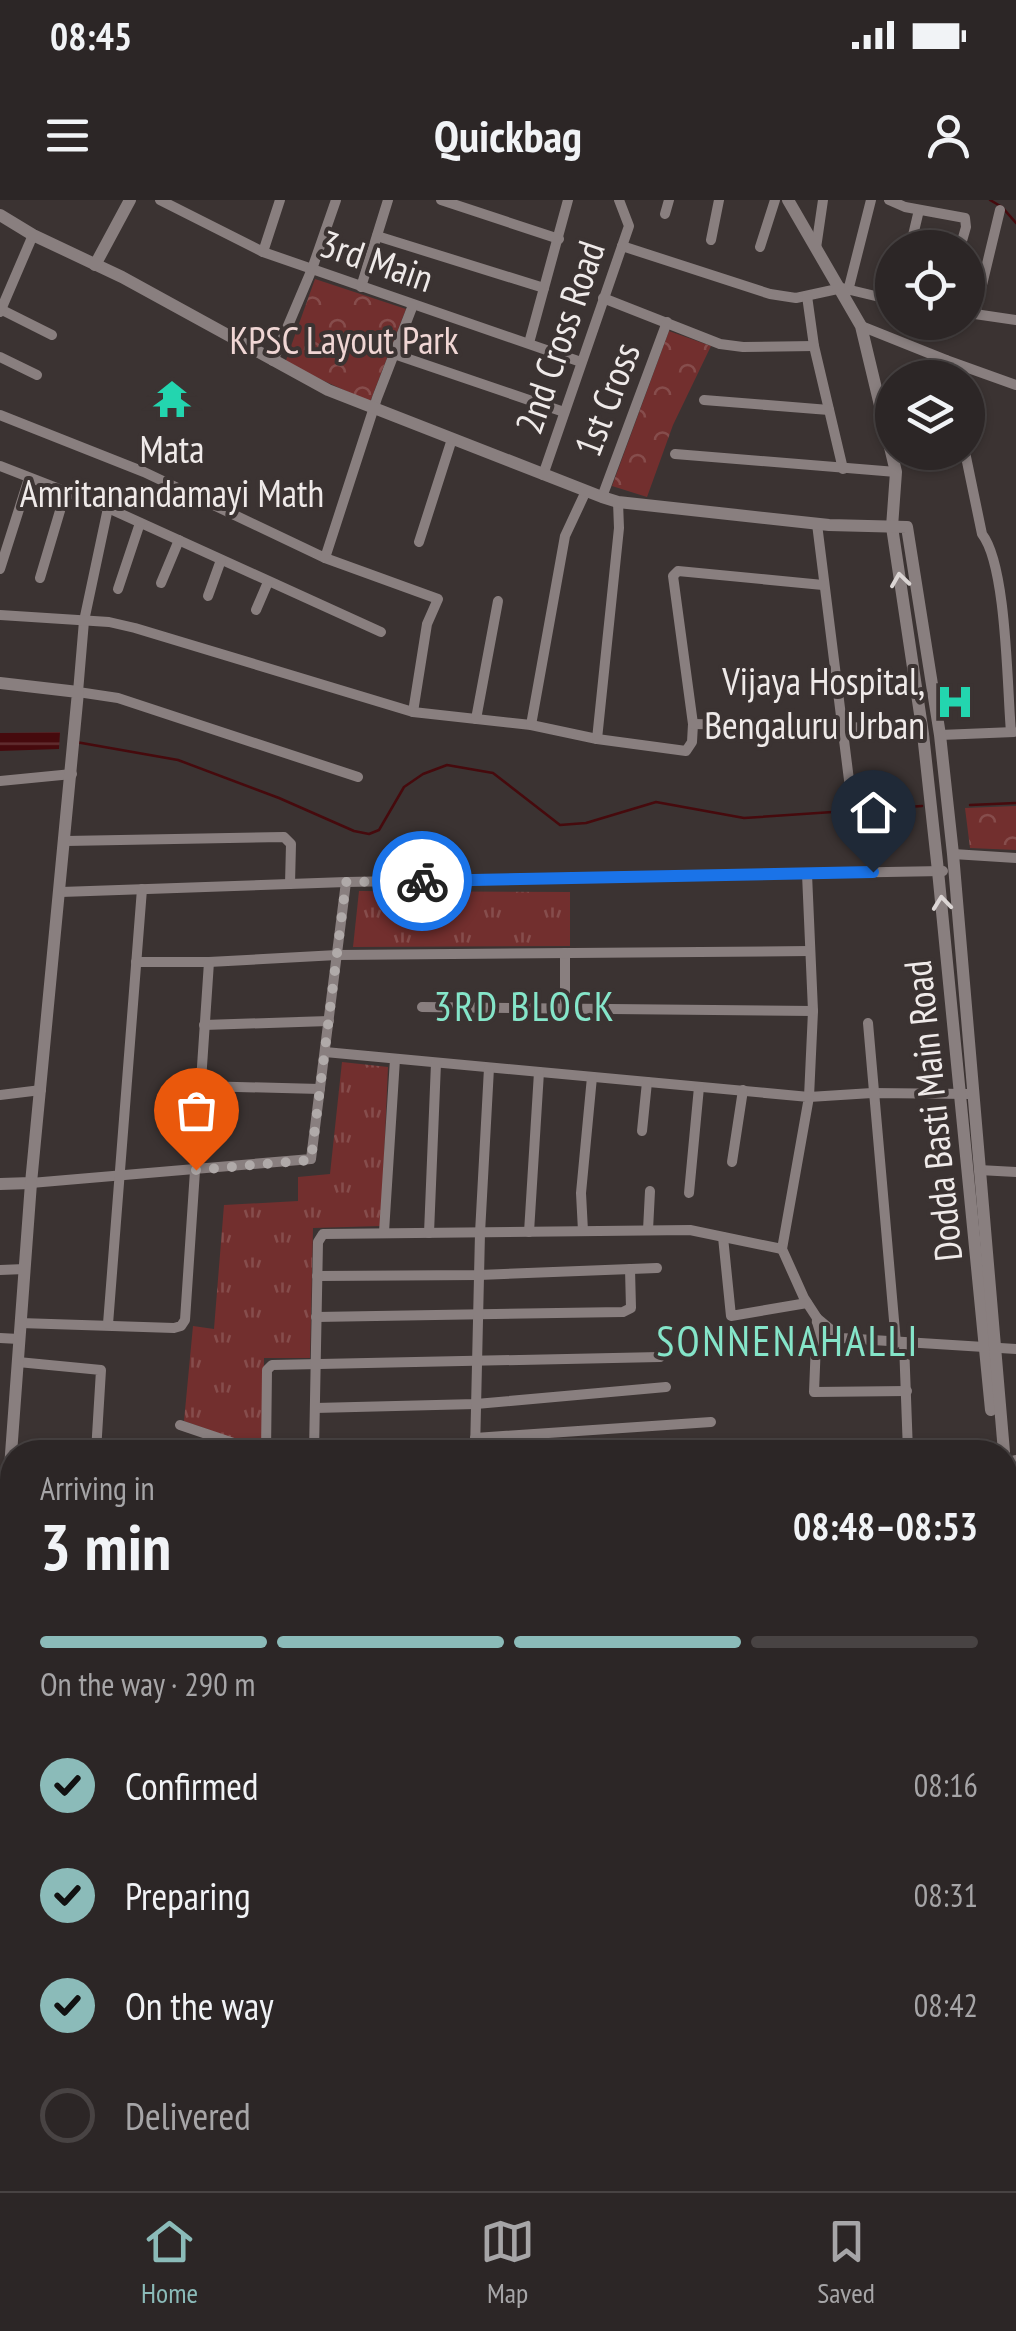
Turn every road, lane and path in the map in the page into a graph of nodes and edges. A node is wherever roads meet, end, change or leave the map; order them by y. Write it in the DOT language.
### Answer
graph roads {
  1 [pos="130,200"];
  2 [pos="160,200"];
  3 [pos="280,200"];
  4 [pos="336,200"];
  5 [pos="388,200"];
  6 [pos="441,200"];
  7 [pos="568,200"];
  8 [pos="619,200"];
  9 [pos="669,200"];
  10 [pos="719,200"];
  11 [pos="775,200"];
  12 [pos="788,200"];
  13 [pos="824,200"];
  14 [pos="871,200"];
  15 [pos="890,200"];
  16 [pos="920,210"];
  17 [pos="1000,210"];
  18 [pos="666,214"];
  19 [pos="0,215"];
  20 [pos="915,230"];
  21 [pos="965,230"];
  22 [pos="33,235"];
  23 [pos="377,236"];
  24 [pos="558,238"];
  25 [pos="712,240"];
  26 [pos="622,246"];
  27 [pos="760,248"];
  28 [pos="816,249"];
  29 [pos="262,252"];
  30 [pos="985,263"];
  31 [pos="95,265"];
  32 [pos="312,269"];
  33 [pos="360,287"];
  34 [pos="544,288"];
  35 [pos="845,290"];
  36 [pos="807,296"];
  37 [pos="875,296"];
  38 [pos="604,298"];
  39 [pos="413,305"];
  40 [pos="0,310"];
  41 [pos="985,315"];
  42 [pos="1016,320"];
  43 [pos="668,322"];
  44 [pos="861,326"];
  45 [pos="52,336"];
  46 [pos="528,343"];
  47 [pos="814,346"];
  48 [pos="394,354"];
  49 [pos="0,358"];
  50 [pos="946,360"];
  51 [pos="274,362"];
  52 [pos="580,362"];
  53 [pos="985,374"];
  54 [pos="37,375"];
  55 [pos="1016,385"];
  56 [pos="704,400"];
  57 [pos="374,408"];
  58 [pos="829,410"];
  59 [pos="564,412"];
  60 [pos="0,417"];
  61 [pos="452,439"];
  62 [pos="675,454"];
  63 [pos="0,466"];
  64 [pos="843,469"];
  65 [pos="969,470"];
  66 [pos="896,472"];
  67 [pos="543,475"];
  68 [pos="30,478"];
  69 [pos="586,491"];
  70 [pos="65,494"];
  71 [pos="602,497"];
  72 [pos="894,497"];
  73 [pos="618,502"];
  74 [pos="108,508"];
  75 [pos="140,522"];
  76 [pos="817,524"];
  77 [pos="892,527"];
  78 [pos="907,527"];
  79 [pos="179,540"];
  80 [pos="419,542"];
  81 [pos="324,558"];
  82 [pos="222,560"];
  83 [pos="0,569"];
  84 [pos="40,578"];
  85 [pos="161,582"];
  86 [pos="268,582"];
  87 [pos="823,585"];
  88 [pos="118,589"];
  89 [pos="208,596"];
  90 [pos="498,601"];
  91 [pos="256,610"];
  92 [pos="0,615"];
  93 [pos="84,621"];
  94 [pos="381,632"];
  95 [pos="0,684"];
  96 [pos="78,692"];
  97 [pos="412,712"];
  98 [pos="476,719"];
  99 [pos="531,724"];
  100 [pos="693,724"];
  101 [pos="842,725"];
  102 [pos="1013,732"];
  103 [pos="923,734"];
  104 [pos="940,735"];
  105 [pos="598,740"];
  106 [pos="73,767"];
  107 [pos="358,777"];
  108 [pos="0,781"];
  109 [pos="850,788"];
  110 [pos="66,841"];
  111 [pos="953,854"];
  112 [pos="1016,858"];
  113 [pos="954,870"];
  114 [pos="938,871"];
  115 [pos="808,874"];
  116 [pos="346,882"];
  117 [pos="290,884"];
  118 [pos="142,888"];
  119 [pos="61,892"];
  120 [pos="810,951"];
  121 [pos="565,953"];
  122 [pos="337,955"];
  123 [pos="136,962"];
  124 [pos="209,962"];
  125 [pos="422,1007"];
  126 [pos="565,1008"];
  127 [pos="812,1011"];
  128 [pos="328,1022"];
  129 [pos="868,1023"];
  130 [pos="204,1025"];
  131 [pos="325,1052"];
  132 [pos="395,1059"];
  133 [pos="436,1063"];
  134 [pos="489,1068"];
  135 [pos="540,1072"];
  136 [pos="592,1077"];
  137 [pos="647,1082"];
  138 [pos="199,1086"];
  139 [pos="699,1086"];
  140 [pos="320,1089"];
  141 [pos="42,1090"];
  142 [pos="743,1090"];
  143 [pos="872,1092"];
  144 [pos="966,1094"];
  145 [pos="0,1096"];
  146 [pos="808,1097"];
  147 [pos="642,1131"];
  148 [pos="732,1162"];
  149 [pos="196,1170"];
  150 [pos="979,1170"];
  151 [pos="1016,1172"];
  152 [pos="120,1176"];
  153 [pos="0,1184"];
  154 [pos="31,1184"];
  155 [pos="650,1191"];
  156 [pos="689,1193"];
  157 [pos="648,1230"];
  158 [pos="583,1231"];
  159 [pos="384,1232"];
  160 [pos="530,1232"];
  161 [pos="429,1233"];
  162 [pos="480,1233"];
  163 [pos="723,1237"];
  164 [pos="782,1249"];
  165 [pos="658,1268"];
  166 [pos="630,1269"];
  167 [pos="0,1270"];
  168 [pos="24,1270"];
  169 [pos="479,1275"];
  170 [pos="317,1276"];
  171 [pos="807,1303"];
  172 [pos="478,1316"];
  173 [pos="316,1317"];
  174 [pos="816,1318"];
  175 [pos="20,1322"];
  176 [pos="108,1324"];
  177 [pos="0,1338"];
  178 [pos="19,1339"];
  179 [pos="900,1343"];
  180 [pos="989,1348"];
  181 [pos="1016,1349"];
  182 [pos="660,1357"];
  183 [pos="18,1362"];
  184 [pos="478,1363"];
  185 [pos="316,1365"];
  186 [pos="666,1387"];
  187 [pos="907,1391"];
  188 [pos="476,1404"];
  189 [pos="315,1408"];
  190 [pos="711,1422"];
  191 [pos="180,1425"];
  192 [pos="475,1438"];
  193 [pos="10,1440"];
  194 [pos="97,1440"];
  195 [pos="226,1440"];
  196 [pos="264,1440"];
  197 [pos="314,1440"];
  198 [pos="908,1440"];
  199 [pos="995,1440"];
  200 [pos="1002,1440"];
  1 -- 31 [label="street"];
  2 -- 29 [label="street, 3rd Main"];
  3 -- 29 [label="street"];
  4 -- 32 [label="street"];
  5 -- 23 [label="street"];
  6 -- 24 [label="street"];
  7 -- 24 [label="street"];
  8 -- 26 [label="street, 2nd Cross Road"];
  9 -- 18 [label="street"];
  10 -- 25 [label="street"];
  11 -- 27 [label="street"];
  12 -- 28 [label="street, Dodda Basti Main Road"];
  13 -- 28 [label="street"];
  14 -- 35 [label="street"];
  15 -- 16 [label="street"];
  16 -- 20 [label="street"];
  16 -- 21 [label="street"];
  17 -- 30 [label="street"];
  19 -- 22 [label="street"];
  22 -- 31 [label="street"];
  22 -- 40 [label="street"];
  23 -- 33 [label="street"];
  23 -- 34 [label="street"];
  24 -- 34 [label="street"];
  26 -- 36 [label="street"];
  26 -- 38 [label="street, 2nd Cross Road"];
  28 -- 35 [label="street, Dodda Basti Main Road"];
  29 -- 32 [label="street, 3rd Main"];
  31 -- 51 [label="street"];
  32 -- 33 [label="street, 3rd Main"];
  32 -- 51 [label="street"];
  33 -- 39 [label="street, 3rd Main"];
  34 -- 46 [label="street"];
  35 -- 36 [label="street"];
  35 -- 37 [label="street"];
  35 -- 44 [label="street, Dodda Basti Main Road"];
  36 -- 47 [label="street"];
  38 -- 43 [label="street"];
  38 -- 52 [label="street, 2nd Cross Road"];
  39 -- 46 [label="street, 3rd Main"];
  39 -- 48 [label="street"];
  40 -- 45 [label="street"];
  41 -- 42 [label="street"];
  43 -- 47 [label="street"];
  43 -- 71 [label="street, 1st Cross"];
  44 -- 50 [label="street"];
  44 -- 66 [label="street, Dodda Basti Main Road"];
  46 -- 52 [label="street, 3rd Main"];
  47 -- 58 [label="street"];
  48 -- 57 [label="street"];
  48 -- 59 [label="street"];
  49 -- 54 [label="street"];
  51 -- 57 [label="street"];
  52 -- 59 [label="street, 2nd Cross Road"];
  53 -- 55 [label="street"];
  56 -- 58 [label="street"];
  57 -- 61 [label="street"];
  57 -- 81 [label="street"];
  58 -- 64 [label="street"];
  59 -- 67 [label="street, 2nd Cross Road"];
  60 -- 81 [label="street"];
  61 -- 67 [label="street"];
  61 -- 80 [label="street"];
  62 -- 64 [label="street"];
  63 -- 68 [label="street"];
  64 -- 66 [label="street"];
  65 -- 102 [label="street"];
  66 -- 72 [label="street, Dodda Basti Main Road"];
  67 -- 69 [label="street"];
  68 -- 70 [label="street"];
  68 -- 83 [label="street"];
  69 -- 71 [label="street"];
  69 -- 99 [label="street"];
  70 -- 74 [label="street"];
  70 -- 84 [label="street"];
  71 -- 73 [label="street"];
  72 -- 77 [label="street, Dodda Basti Main Road"];
  72 -- 78 [label="street"];
  73 -- 76 [label="street"];
  73 -- 105 [label="street"];
  74 -- 75 [label="street"];
  74 -- 93 [label="street"];
  75 -- 79 [label="street"];
  75 -- 88 [label="street"];
  76 -- 77 [label="street"];
  76 -- 87 [label="street"];
  77 -- 78 [label="street"];
  103 -- 77 [label="street, Dodda Basti Main Road, one-way"];
  78 -- 104 [label="street"];
  79 -- 82 [label="street"];
  79 -- 85 [label="street"];
  81 -- 97 [label="street"];
  82 -- 86 [label="street"];
  82 -- 89 [label="street"];
  86 -- 91 [label="street"];
  86 -- 94 [label="street"];
  87 -- 100 [label="street"];
  87 -- 101 [label="street"];
  90 -- 98 [label="street"];
  92 -- 93 [label="street"];
  93 -- 96 [label="street"];
  93 -- 97 [label="street"];
  95 -- 96 [label="street"];
  96 -- 106 [label="street"];
  96 -- 107 [label="street"];
  97 -- 98 [label="street"];
  98 -- 99 [label="street"];
  99 -- 105 [label="street"];
  100 -- 101 [label="street"];
  100 -- 105 [label="street"];
  101 -- 103 [label="street"];
  101 -- 109 [label="street"];
  102 -- 104 [label="street"];
  103 -- 114 [label="street, Dodda Basti Main Road"];
  104 -- 111 [label="street, Dodda Basti Main Road"];
  106 -- 108 [label="street"];
  106 -- 110 [label="street"];
  110 -- 117 [label="street"];
  110 -- 119 [label="street"];
  111 -- 112 [label="street"];
  111 -- 113 [label="street, Dodda Basti Main Road"];
  113 -- 114 [label="street"];
  113 -- 144 [label="street, Dodda Basti Main Road"];
  114 -- 115 [label="street"];
  144 -- 114 [label="street, Dodda Basti Main Road, one-way"];
  115 -- 116 [label="street"];
  115 -- 120 [label="street"];
  116 -- 117 [label="street"];
  116 -- 122 [label="street"];
  117 -- 118 [label="street"];
  118 -- 119 [label="street"];
  118 -- 123 [label="street"];
  119 -- 141 [label="street"];
  120 -- 121 [label="street"];
  120 -- 127 [label="street"];
  121 -- 122 [label="street"];
  121 -- 126 [label="street"];
  122 -- 124 [label="street"];
  122 -- 128 [label="street"];
  123 -- 124 [label="street"];
  123 -- 152 [label="street"];
  124 -- 130 [label="street"];
  125 -- 126 [label="street"];
  126 -- 127 [label="street"];
  127 -- 146 [label="street"];
  128 -- 130 [label="street"];
  128 -- 131 [label="street"];
  129 -- 143 [label="street"];
  130 -- 138 [label="street"];
  131 -- 132 [label="street"];
  131 -- 140 [label="street"];
  132 -- 133 [label="street"];
  132 -- 159 [label="street"];
  133 -- 134 [label="street"];
  133 -- 161 [label="street"];
  134 -- 135 [label="street"];
  134 -- 162 [label="street"];
  135 -- 136 [label="street"];
  135 -- 160 [label="street"];
  136 -- 137 [label="street"];
  136 -- 158 [label="street"];
  137 -- 139 [label="street"];
  137 -- 147 [label="street"];
  138 -- 140 [label="street"];
  138 -- 149 [label="street"];
  139 -- 142 [label="street"];
  139 -- 156 [label="street"];
  140 -- 149 [label="street"];
  141 -- 145 [label="street"];
  141 -- 154 [label="street"];
  142 -- 146 [label="street"];
  142 -- 148 [label="street"];
  143 -- 144 [label="street"];
  143 -- 146 [label="street"];
  143 -- 179 [label="street"];
  144 -- 150 [label="street, Dodda Basti Main Road"];
  144 -- 180 [label="street, Dodda Basti Main Road"];
  146 -- 164 [label="street"];
  149 -- 152 [label="street"];
  149 -- 176 [label="street"];
  150 -- 151 [label="street"];
  150 -- 180 [label="street, Dodda Basti Main Road"];
  152 -- 154 [label="street"];
  152 -- 176 [label="street"];
  153 -- 154 [label="street"];
  154 -- 168 [label="street"];
  155 -- 157 [label="street"];
  157 -- 158 [label="street"];
  157 -- 163 [label="street"];
  158 -- 160 [label="street"];
  159 -- 161 [label="street"];
  159 -- 170 [label="street"];
  160 -- 162 [label="street"];
  161 -- 162 [label="street"];
  162 -- 169 [label="street"];
  163 -- 164 [label="street"];
  163 -- 171 [label="street"];
  164 -- 171 [label="street"];
  165 -- 166 [label="street"];
  166 -- 169 [label="street"];
  166 -- 172 [label="street"];
  167 -- 168 [label="street"];
  168 -- 175 [label="street"];
  169 -- 170 [label="street"];
  169 -- 172 [label="street"];
  170 -- 173 [label="street"];
  171 -- 174 [label="street"];
  172 -- 173 [label="street"];
  172 -- 184 [label="street"];
  173 -- 185 [label="street"];
  174 -- 179 [label="street"];
  174 -- 187 [label="street"];
  175 -- 176 [label="street"];
  175 -- 178 [label="street"];
  177 -- 178 [label="street"];
  178 -- 183 [label="street"];
  179 -- 180 [label="street"];
  179 -- 187 [label="street"];
  180 -- 181 [label="street"];
  180 -- 199 [label="street, Dodda Basti Main Road"];
  180 -- 200 [label="street, Dodda Basti Main Road"];
  182 -- 184 [label="street"];
  183 -- 193 [label="street"];
  183 -- 194 [label="street"];
  184 -- 185 [label="street"];
  184 -- 188 [label="street"];
  185 -- 189 [label="street"];
  185 -- 196 [label="street"];
  186 -- 188 [label="street"];
  187 -- 198 [label="street"];
  188 -- 189 [label="street"];
  188 -- 192 [label="street"];
  189 -- 197 [label="street"];
  190 -- 192 [label="street"];
  191 -- 195 [label="street"];
}
